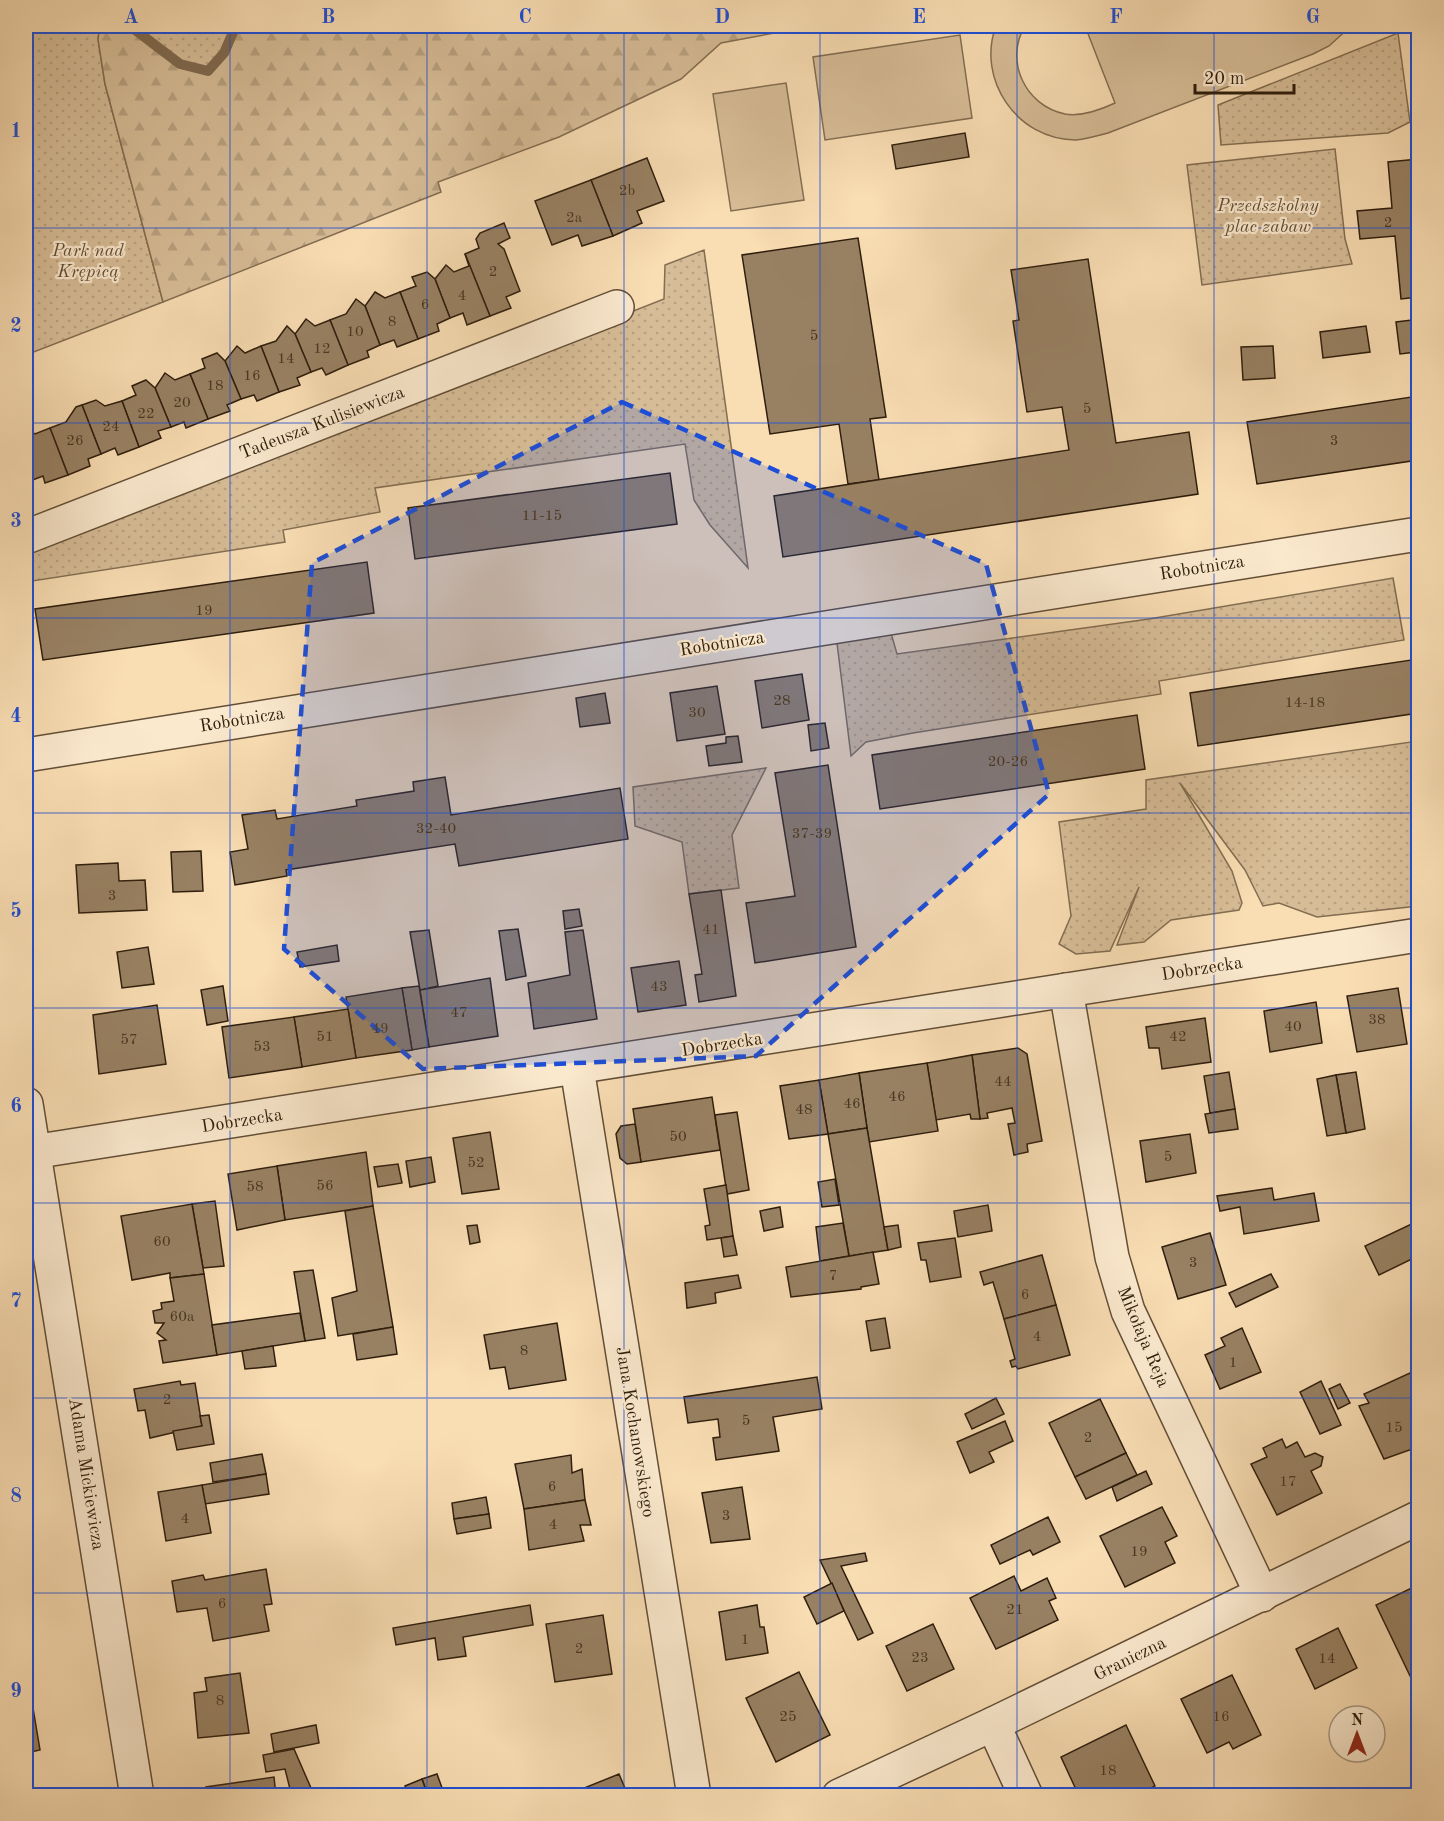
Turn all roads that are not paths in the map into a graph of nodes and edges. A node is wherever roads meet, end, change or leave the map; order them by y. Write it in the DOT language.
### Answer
graph roads {
  1 [pos="617,306"];
  2 [pos="1419,534"];
  3 [pos="26,537"];
  4 [pos="26,755"];
  5 [pos="1419,934"];
  6 [pos="1066,990"];
  7 [pos="576,1068"];
  8 [pos="26,1104"];
  9 [pos="29,1153"];
  10 [pos="1419,1518"];
  11 [pos="1262,1595"];
  12 [pos="993,1724"];
  13 [pos="137,1796"];
  14 [pos="694,1796"];
  15 [pos="839,1796"];
  16 [pos="1026,1796"];
  1 -- 3 [label="street, Tadeusza Kulisiewicza"];
  2 -- 4 [label="street, Robotnicza"];
  5 -- 6 [label="street, Dobrzecka"];
  6 -- 7 [label="street, Dobrzecka"];
  6 -- 11 [label="street, Mikołaja Reja"];
  7 -- 9 [label="street, Dobrzecka"];
  7 -- 14 [label="street, Jana Kochanowskiego"];
  8 -- 9 [label="street, Adama Mickiewicza"];
  9 -- 13 [label="street, Adama Mickiewicza"];
  10 -- 11 [label="street, Graniczna"];
  11 -- 12 [label="street, Graniczna"];
  12 -- 15 [label="street, Graniczna"];
  12 -- 16 [label="street"];
}
